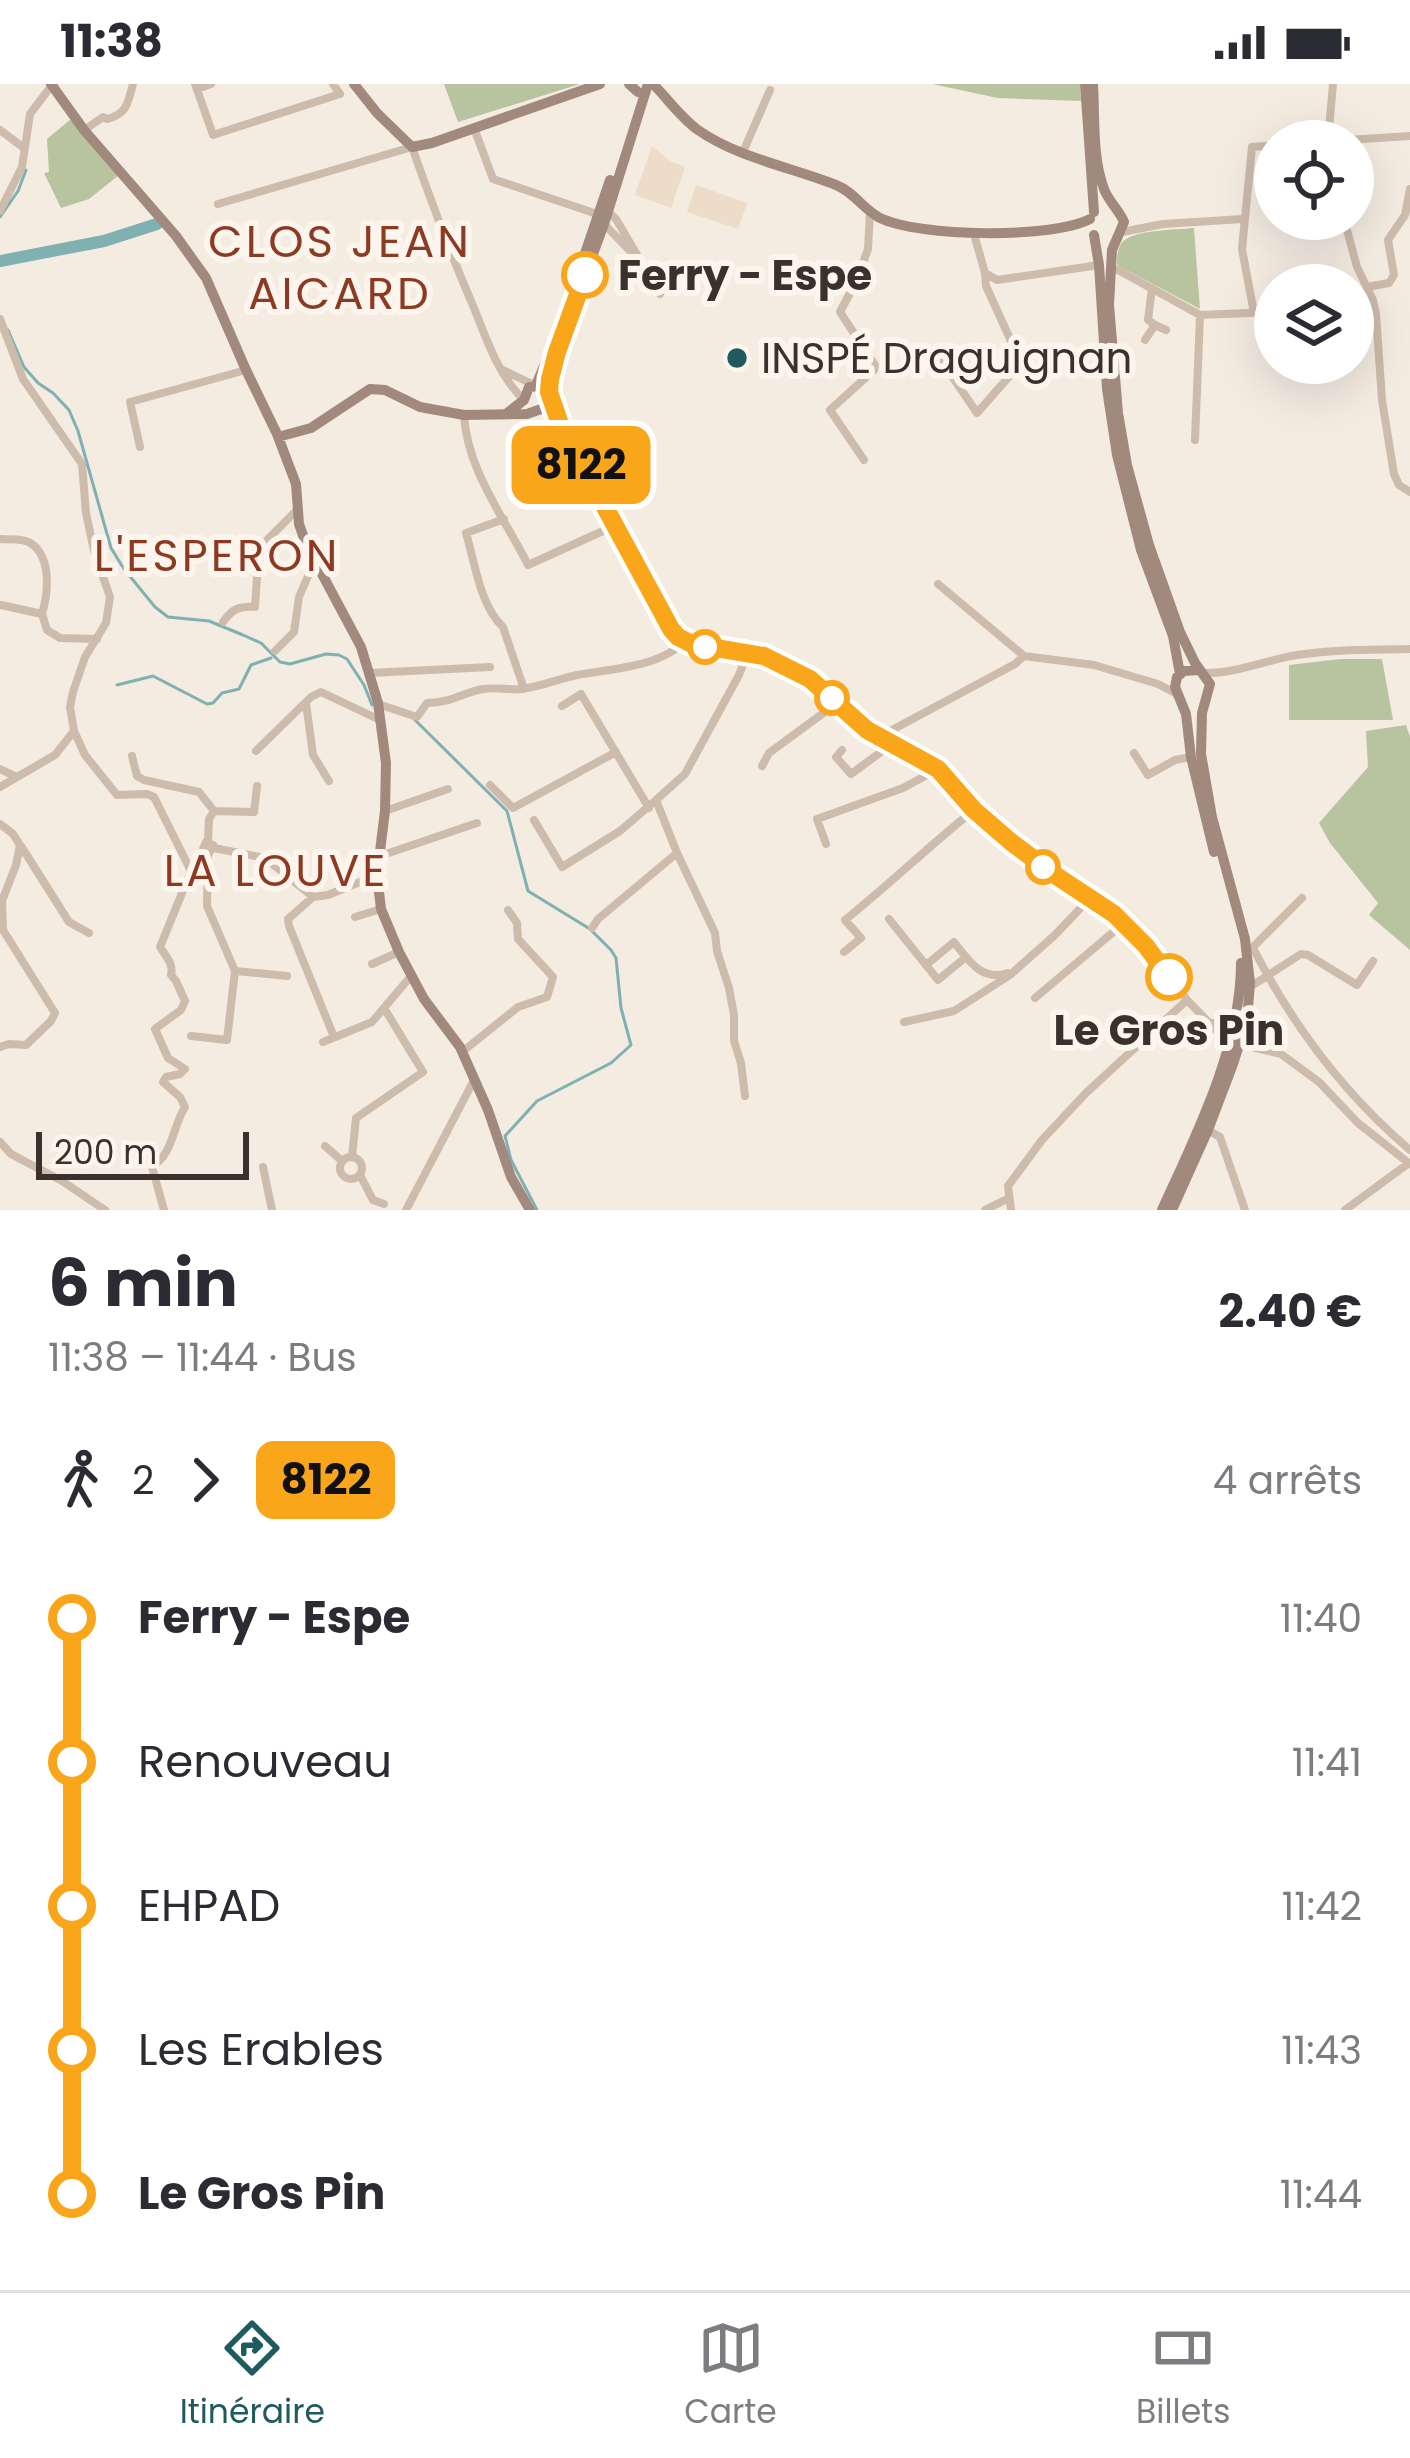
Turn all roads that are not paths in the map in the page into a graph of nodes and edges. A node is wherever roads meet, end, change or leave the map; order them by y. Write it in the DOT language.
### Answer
graph roads {
  1 [pos="52,84"];
  2 [pos="133,84"];
  3 [pos="211,84"];
  4 [pos="333,84"];
  5 [pos="354,84"];
  6 [pos="599,84"];
  7 [pos="610,84"];
  8 [pos="1089,84"];
  9 [pos="1333,84"];
  10 [pos="196,86"];
  11 [pos="644,88"];
  12 [pos="770,90"];
  13 [pos="1331,120"];
  14 [pos="474,127"];
  15 [pos="0,130"];
  16 [pos="83,130"];
  17 [pos="1410,136"];
  18 [pos="1374,138"];
  19 [pos="412,147"];
  20 [pos="1254,147"];
  21 [pos="25,148"];
  22 [pos="743,152"];
  23 [pos="1410,189"];
  24 [pos="218,204"];
  25 [pos="0,211"];
  26 [pos="870,212"];
  27 [pos="1119,213"];
  28 [pos="603,216"];
  29 [pos="1092,216"];
  30 [pos="1243,219"];
  31 [pos="1163,224"];
  32 [pos="1066,227"];
  33 [pos="974,233"];
  34 [pos="1093,235"];
  35 [pos="1119,235"];
  36 [pos="622,244"];
  37 [pos="593,252"];
  38 [pos="635,255"];
  39 [pos="1099,265"];
  40 [pos="1118,270"];
  41 [pos="985,273"];
  42 [pos="1374,285"];
  43 [pos="1152,288"];
  44 [pos="660,294"];
  45 [pos="1375,309"];
  46 [pos="1254,313"];
  47 [pos="1200,315"];
  48 [pos="0,319"];
  49 [pos="1155,325"];
  50 [pos="1166,331"];
  51 [pos="1145,340"];
  52 [pos="935,351"];
  53 [pos="500,368"];
  54 [pos="246,370"];
  55 [pos="534,381"];
  56 [pos="550,395"];
  57 [pos="524,400"];
  58 [pos="537,412"];
  59 [pos="506,414"];
  60 [pos="464,415"];
  61 [pos="560,424"];
  62 [pos="278,437"];
  63 [pos="1195,440"];
  64 [pos="140,447"];
  65 [pos="864,460"];
  66 [pos="1410,492"];
  67 [pos="297,510"];
  68 [pos="505,519"];
  69 [pos="614,526"];
  70 [pos="1,539"];
  71 [pos="317,566"];
  72 [pos="938,584"];
  73 [pos="1,604"];
  74 [pos="42,614"];
  75 [pos="224,622"];
  76 [pos="98,639"];
  77 [pos="685,640"];
  78 [pos="1410,649"];
  79 [pos="275,651"];
  80 [pos="748,654"];
  81 [pos="1024,656"];
  82 [pos="490,667"];
  83 [pos="1202,671"];
  84 [pos="1230,671"];
  85 [pos="370,673"];
  86 [pos="1178,687"];
  87 [pos="524,689"];
  88 [pos="1208,693"];
  89 [pos="305,702"];
  90 [pos="837,703"];
  91 [pos="562,706"];
  92 [pos="379,710"];
  93 [pos="74,731"];
  94 [pos="879,737"];
  95 [pos="892,744"];
  96 [pos="842,750"];
  97 [pos="256,751"];
  98 [pos="616,752"];
  99 [pos="1134,753"];
  100 [pos="132,756"];
  101 [pos="1191,757"];
  102 [pos="762,766"];
  103 [pos="0,769"];
  104 [pos="938,769"];
  105 [pos="18,778"];
  106 [pos="329,781"];
  107 [pos="490,785"];
  108 [pos="257,786"];
  109 [pos="0,787"];
  110 [pos="448,789"];
  111 [pos="653,804"];
  112 [pos="974,810"];
  113 [pos="214,811"];
  114 [pos="385,811"];
  115 [pos="534,820"];
  116 [pos="0,824"];
  117 [pos="477,824"];
  118 [pos="826,844"];
  119 [pos="20,845"];
  120 [pos="210,848"];
  121 [pos="677,853"];
  122 [pos="379,856"];
  123 [pos="377,875"];
  124 [pos="313,897"];
  125 [pos="1089,898"];
  126 [pos="1302,898"];
  127 [pos="381,909"];
  128 [pos="508,910"];
  129 [pos="356,917"];
  130 [pos="889,920"];
  131 [pos="1124,922"];
  132 [pos="592,928"];
  133 [pos="88,933"];
  134 [pos="1250,949"];
  135 [pos="399,952"];
  136 [pos="844,952"];
  137 [pos="965,957"];
  138 [pos="1373,961"];
  139 [pos="372,964"];
  140 [pos="926,965"];
  141 [pos="1020,967"];
  142 [pos="1248,969"];
  143 [pos="236,970"];
  144 [pos="286,976"];
  145 [pos="411,976"];
  146 [pos="1268,976"];
  147 [pos="1245,986"];
  148 [pos="1035,998"];
  149 [pos="1187,1000"];
  150 [pos="384,1008"];
  151 [pos="904,1022"];
  152 [pos="1236,1035"];
  153 [pos="191,1036"];
  154 [pos="334,1037"];
  155 [pos="322,1042"];
  156 [pos="0,1047"];
  157 [pos="462,1052"];
  158 [pos="475,1079"];
  159 [pos="745,1096"];
  160 [pos="1202,1134"];
  161 [pos="0,1142"];
  162 [pos="325,1146"];
  163 [pos="1410,1150"];
  164 [pos="347,1159"];
  165 [pos="1410,1164"];
  166 [pos="263,1167"];
  167 [pos="360,1175"];
  168 [pos="1009,1198"];
  169 [pos="384,1204"];
  170 [pos="104,1210"];
  171 [pos="164,1210"];
  172 [pos="272,1210"];
  173 [pos="406,1210"];
  174 [pos="530,1210"];
  175 [pos="985,1210"];
  176 [pos="1011,1210"];
  177 [pos="1162,1210"];
  178 [pos="1172,1210"];
  179 [pos="1245,1210"];
  180 [pos="1345,1210"];
  1 -- 16 [label="street"];
  1 -- 21 [label="street"];
  2 -- 16 [label="street"];
  3 -- 10 [label="street"];
  4 -- 10 [label="street"];
  5 -- 19 [label="street"];
  6 -- 7 [label="street"];
  6 -- 14 [label="street"];
  8 -- 27 [label="street"];
  8 -- 29 [label="street"];
  9 -- 13 [label="street"];
  11 -- 22 [label="street"];
  11 -- 28 [label="street"];
  11 -- 28 [label="street"];
  12 -- 22 [label="street"];
  14 -- 19 [label="street"];
  14 -- 28 [label="street"];
  15 -- 21 [label="street"];
  16 -- 54 [label="street"];
  17 -- 18 [label="street"];
  19 -- 24 [label="street"];
  19 -- 53 [label="street"];
  20 -- 30 [label="street"];
  21 -- 25 [label="street"];
  22 -- 26 [label="street"];
  23 -- 42 [label="street"];
  26 -- 33 [label="street"];
  26 -- 65 [label="street"];
  27 -- 29 [label="street"];
  27 -- 31 [label="street"];
  27 -- 35 [label="street"];
  28 -- 36 [label="street"];
  28 -- 37 [label="street"];
  28 -- 38 [label="street"];
  28 -- 55 [label="street"];
  29 -- 32 [label="street"];
  29 -- 34 [label="street"];
  30 -- 31 [label="street"];
  30 -- 46 [label="street"];
  31 -- 35 [label="street"];
  32 -- 33 [label="street"];
  32 -- 34 [label="street"];
  33 -- 41 [label="street"];
  34 -- 35 [label="street"];
  34 -- 39 [label="street"];
  35 -- 83 [label="street"];
  36 -- 37 [label="street"];
  36 -- 38 [label="street"];
  37 -- 56 [label="street"];
  38 -- 44 [label="street"];
  39 -- 41 [label="street"];
  39 -- 86 [label="street"];
  40 -- 43 [label="street"];
  41 -- 52 [label="street"];
  43 -- 47 [label="street"];
  43 -- 49 [label="street"];
  45 -- 66 [label="street"];
  46 -- 47 [label="street"];
  47 -- 63 [label="street"];
  48 -- 76 [label="street"];
  49 -- 50 [label="street"];
  49 -- 51 [label="street"];
  53 -- 55 [label="street"];
  53 -- 57 [label="street"];
  54 -- 62 [label="street"];
  54 -- 64 [label="street"];
  55 -- 56 [label="street"];
  55 -- 57 [label="street"];
  56 -- 58 [label="street"];
  56 -- 61 [label="street"];
  57 -- 58 [label="street"];
  57 -- 59 [label="street"];
  58 -- 59 [label="street"];
  58 -- 61 [label="street"];
  59 -- 60 [label="street"];
  60 -- 62 [label="street"];
  60 -- 68 [label="street"];
  61 -- 69 [label="street"];
  62 -- 67 [label="street"];
  67 -- 71 [label="street"];
  67 -- 75 [label="street"];
  68 -- 69 [label="street"];
  68 -- 87 [label="street"];
  69 -- 77 [label="street"];
  70 -- 74 [label="street"];
  71 -- 79 [label="street"];
  71 -- 85 [label="street"];
  72 -- 81 [label="street"];
  73 -- 74 [label="street"];
  74 -- 76 [label="street"];
  76 -- 93 [label="street"];
  77 -- 80 [label="street"];
  77 -- 87 [label="street"];
  78 -- 84 [label="street"];
  80 -- 90 [label="street"];
  80 -- 111 [label="street"];
  81 -- 86 [label="street"];
  81 -- 94 [label="street"];
  82 -- 85 [label="street"];
  83 -- 84 [label="street"];
  83 -- 86 [label="street"];
  83 -- 88 [label="street"];
  84 -- 88 [label="street"];
  85 -- 92 [label="street"];
  86 -- 88 [label="street"];
  86 -- 101 [label="street"];
  87 -- 92 [label="street"];
  88 -- 134 [label="street"];
  89 -- 92 [label="street"];
  89 -- 97 [label="street"];
  89 -- 106 [label="street"];
  90 -- 94 [label="street"];
  90 -- 102 [label="street"];
  91 -- 98 [label="street"];
  92 -- 114 [label="street"];
  93 -- 105 [label="street"];
  93 -- 171 [label="street"];
  94 -- 95 [label="street"];
  95 -- 96 [label="street"];
  95 -- 104 [label="street"];
  98 -- 107 [label="street"];
  98 -- 111 [label="street"];
  99 -- 101 [label="street"];
  100 -- 113 [label="street"];
  101 -- 147 [label="street"];
  103 -- 105 [label="street"];
  104 -- 112 [label="street"];
  104 -- 118 [label="street"];
  105 -- 109 [label="street"];
  108 -- 113 [label="street"];
  110 -- 114 [label="street"];
  111 -- 115 [label="street"];
  111 -- 121 [label="street"];
  112 -- 125 [label="street"];
  112 -- 136 [label="street"];
  113 -- 120 [label="street"];
  114 -- 122 [label="street"];
  116 -- 119 [label="street"];
  117 -- 122 [label="street"];
  119 -- 133 [label="street"];
  119 -- 156 [label="street"];
  120 -- 124 [label="street"];
  120 -- 143 [label="street"];
  121 -- 132 [label="street"];
  121 -- 159 [label="street"];
  122 -- 123 [label="street"];
  123 -- 124 [label="street"];
  123 -- 127 [label="street"];
  124 -- 154 [label="street"];
  125 -- 131 [label="street"];
  125 -- 141 [label="street"];
  126 -- 134 [label="street"];
  127 -- 129 [label="street"];
  127 -- 135 [label="street"];
  128 -- 157 [label="street"];
  130 -- 140 [label="street"];
  131 -- 148 [label="street"];
  131 -- 149 [label="street"];
  134 -- 142 [label="street"];
  134 -- 146 [label="street"];
  135 -- 139 [label="street"];
  135 -- 145 [label="street"];
  137 -- 140 [label="street"];
  137 -- 140 [label="street"];
  137 -- 141 [label="street"];
  138 -- 146 [label="street"];
  141 -- 151 [label="street"];
  142 -- 146 [label="street"];
  142 -- 147 [label="street"];
  143 -- 144 [label="street"];
  143 -- 153 [label="street"];
  145 -- 150 [label="street"];
  145 -- 157 [label="street"];
  146 -- 147 [label="street"];
  146 -- 163 [label="street"];
  147 -- 152 [label="street"];
  149 -- 152 [label="street"];
  149 -- 168 [label="street"];
  150 -- 154 [label="street"];
  150 -- 164 [label="street"];
  152 -- 160 [label="street"];
  152 -- 165 [label="street"];
  154 -- 155 [label="street"];
  157 -- 158 [label="street"];
  158 -- 173 [label="street"];
  158 -- 174 [label="street"];
  160 -- 177 [label="street"];
  160 -- 178 [label="street"];
  160 -- 179 [label="street"];
  161 -- 170 [label="street"];
  162 -- 164 [label="street"];
  164 -- 167 [label="street"];
  164 -- 167 [label="street"];
  165 -- 180 [label="street"];
  166 -- 172 [label="street"];
  167 -- 169 [label="street"];
  168 -- 175 [label="street"];
  168 -- 176 [label="street"];
}
